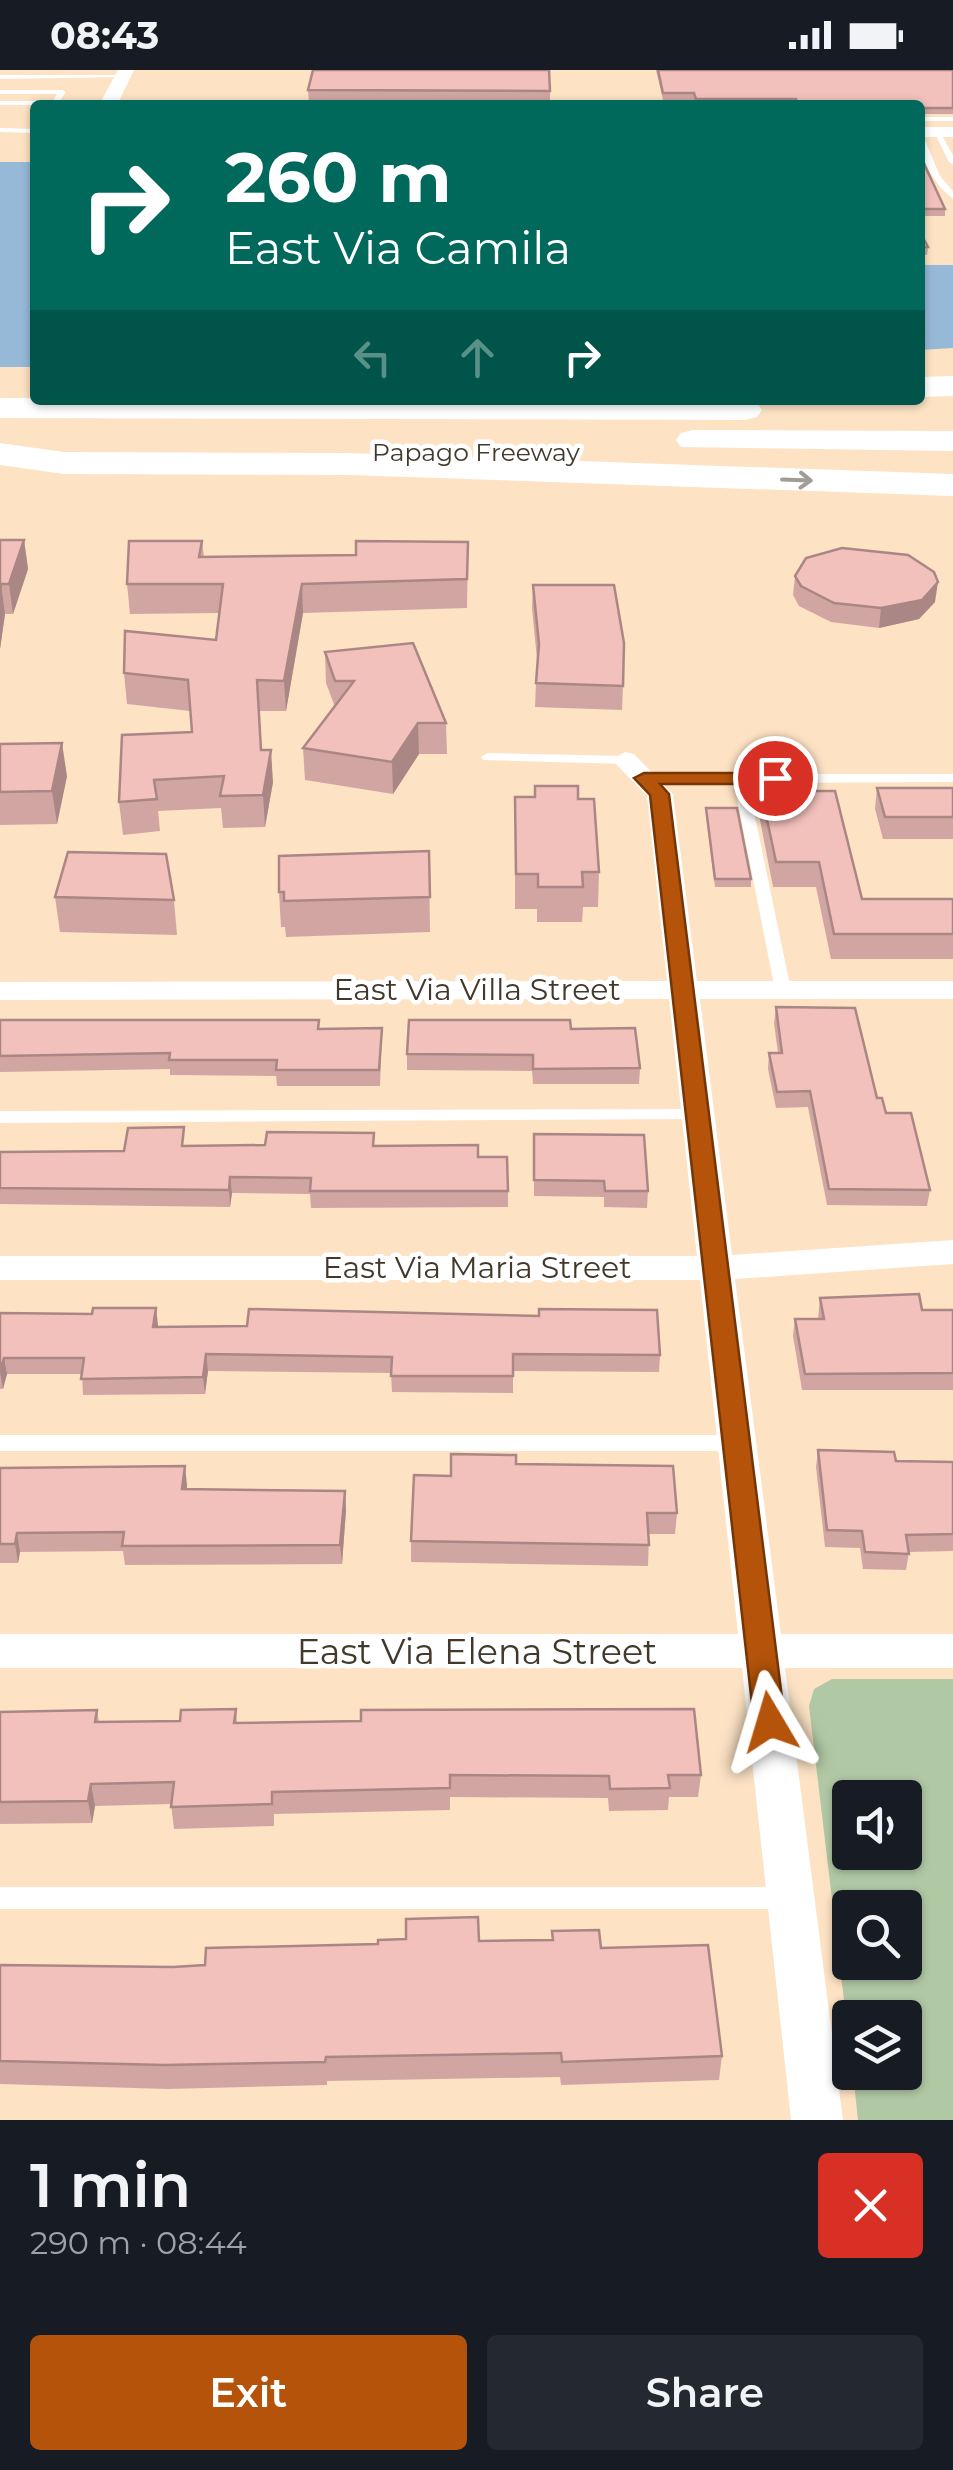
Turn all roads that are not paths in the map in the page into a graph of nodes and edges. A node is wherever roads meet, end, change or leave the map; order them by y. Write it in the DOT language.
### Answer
graph roads {
  1 [pos="124,73"];
  2 [pos="0,76"];
  3 [pos="0,92"];
  4 [pos="58,100"];
  5 [pos="110,100"];
  6 [pos="0,103"];
  7 [pos="30,103"];
  8 [pos="925,118"];
  9 [pos="953,119"];
  10 [pos="0,130"];
  11 [pos="30,131"];
  12 [pos="932,134"];
  13 [pos="953,162"];
  14 [pos="953,196"];
  15 [pos="953,386"];
  16 [pos="925,387"];
  17 [pos="379,405"];
  18 [pos="0,408"];
  19 [pos="319,409"];
  20 [pos="953,411"];
  21 [pos="0,438"];
  22 [pos="953,440"];
  23 [pos="0,452"];
  24 [pos="953,453"];
  25 [pos="953,485"];
  26 [pos="488,757"];
  27 [pos="634,769"];
  28 [pos="740,778"];
  29 [pos="953,778"];
  30 [pos="682,990"];
  31 [pos="783,990"];
  32 [pos="953,990"];
  33 [pos="0,991"];
  34 [pos="698,1115"];
  35 [pos="0,1117"];
  36 [pos="953,1252"];
  37 [pos="0,1268"];
  38 [pos="716,1268"];
  39 [pos="0,1443"];
  40 [pos="737,1443"];
  41 [pos="953,1651"];
  42 [pos="0,1652"];
  43 [pos="761,1652"];
  44 [pos="0,1898"];
  45 [pos="791,1898"];
  46 [pos="817,2120"];
  1 -- 2 [label="lane"];
  1 -- 5 [label="street"];
  3 -- 4 [label="lane"];
  6 -- 7 [label="lane"];
  8 -- 9 [label="lane"];
  10 -- 11 [label="lane"];
  12 -- 13 [label="lane"];
  12 -- 14 [label="lane"];
  15 -- 16 [label="highway"];
  17 -- 19 [label="highway"];
  18 -- 19 [label="highway, Papago Freeway"];
  19 -- 20 [label="highway, Papago Freeway"];
  21 -- 22 [label="highway"];
  23 -- 24 [label="highway, Papago Freeway"];
  23 -- 25 [label="highway, one-way"];
  26 -- 27 [label="lane"];
  27 -- 28 [label="lane"];
  27 -- 30 [label="street"];
  28 -- 29 [label="lane"];
  28 -- 31 [label="lane"];
  30 -- 31 [label="street, East Via Villa Street"];
  30 -- 33 [label="street, East Via Villa Street"];
  30 -- 34 [label="street"];
  31 -- 32 [label="street, East Via Villa Street"];
  34 -- 35 [label="lane"];
  34 -- 38 [label="street"];
  36 -- 38 [label="street, East Via Maria Street"];
  37 -- 38 [label="street, East Via Maria Street"];
  38 -- 40 [label="street"];
  39 -- 40 [label="lane"];
  40 -- 43 [label="street"];
  41 -- 43 [label="street, East Via Elena Street"];
  42 -- 43 [label="street, East Via Elena Street"];
  43 -- 45 [label="street"];
  44 -- 45 [label="lane"];
  45 -- 46 [label="street"];
}
